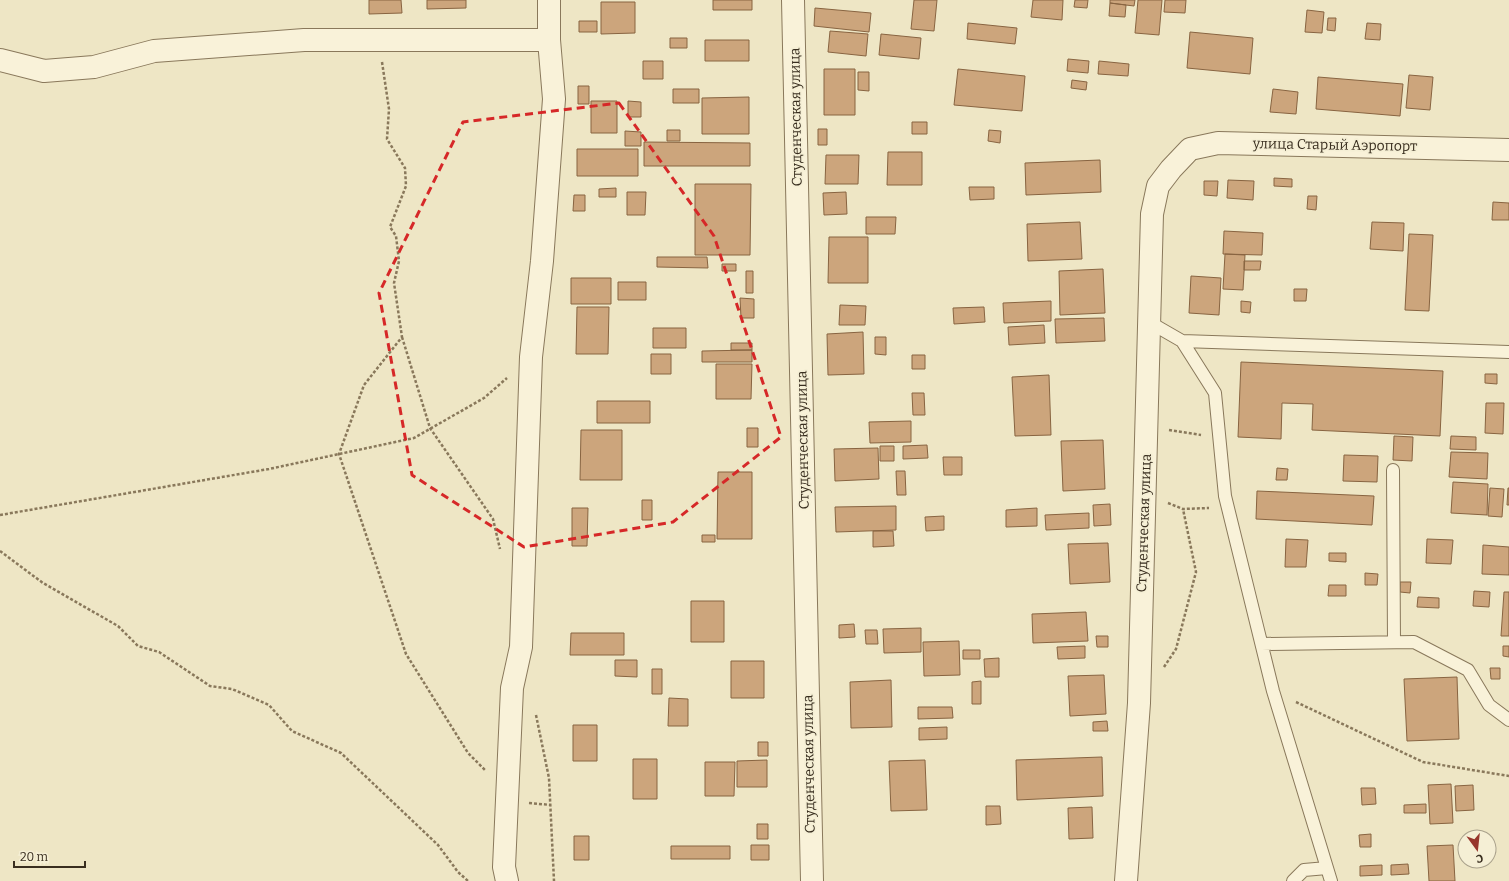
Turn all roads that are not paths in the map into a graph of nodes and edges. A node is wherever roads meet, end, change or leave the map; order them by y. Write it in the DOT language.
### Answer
graph roads {
  1 [pos="549,0"];
  2 [pos="793,0"];
  3 [pos="549,40"];
  4 [pos="0,60"];
  5 [pos="1509,150"];
  6 [pos="1171,169"];
  7 [pos="1149,322"];
  8 [pos="1182,341"];
  9 [pos="1509,352"];
  10 [pos="1393,470"];
  11 [pos="1394,642"];
  12 [pos="1262,644"];
  13 [pos="1509,720"];
  14 [pos="1327,868"];
  15 [pos="506,881"];
  16 [pos="812,881"];
  17 [pos="1126,881"];
  18 [pos="1293,881"];
  19 [pos="1331,881"];
  1 -- 3 [label="street"];
  2 -- 16 [label="street, Студенческая улица"];
  3 -- 4 [label="street"];
  3 -- 15 [label="street"];
  5 -- 6 [label="street, улица Старый Аэропорт"];
  6 -- 7 [label="street, Студенческая улица"];
  7 -- 8 [label="lane"];
  7 -- 17 [label="street, Студенческая улица"];
  8 -- 9 [label="lane"];
  8 -- 12 [label="lane"];
  10 -- 11 [label="lane"];
  11 -- 12 [label="lane"];
  11 -- 13 [label="lane"];
  12 -- 14 [label="lane"];
  14 -- 18 [label="lane"];
  14 -- 19 [label="lane"];
}
